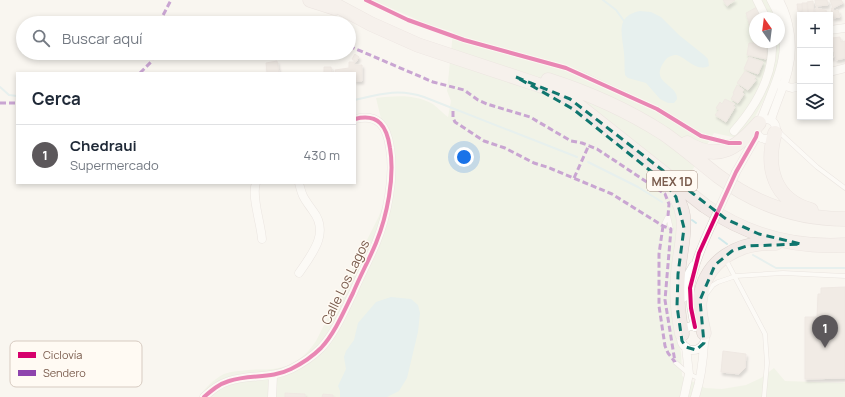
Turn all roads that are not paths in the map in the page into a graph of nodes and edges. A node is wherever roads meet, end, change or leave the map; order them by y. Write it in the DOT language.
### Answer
graph roads {
  1 [pos="310,0"];
  2 [pos="326,0"];
  3 [pos="366,0"];
  4 [pos="757,0"];
  5 [pos="771,0"];
  6 [pos="779,0"];
  7 [pos="339,5"];
  8 [pos="763,12"];
  9 [pos="845,28"];
  10 [pos="833,30"];
  11 [pos="772,48"];
  12 [pos="772,56"];
  13 [pos="787,60"];
  14 [pos="845,68"];
  15 [pos="833,71"];
  16 [pos="515,74"];
  17 [pos="779,84"];
  18 [pos="797,87"];
  19 [pos="356,119"];
  20 [pos="767,128"];
  21 [pos="741,141"];
  22 [pos="256,184"];
  23 [pos="299,184"];
  24 [pos="845,188"];
  25 [pos="845,215"];
  26 [pos="845,219"];
  27 [pos="663,226"];
  28 [pos="671,229"];
  29 [pos="262,239"];
  30 [pos="801,244"];
  31 [pos="845,245"];
  32 [pos="725,256"];
  33 [pos="697,260"];
  34 [pos="299,274"];
  35 [pos="736,276"];
  36 [pos="845,276"];
  37 [pos="702,332"];
  38 [pos="685,337"];
  39 [pos="675,362"];
  40 [pos="689,374"];
  41 [pos="273,376"];
  42 [pos="701,379"];
  43 [pos="204,397"];
  44 [pos="272,397"];
  45 [pos="684,397"];
  46 [pos="695,397"];
  47 [pos="764,397"];
  1 -- 7 [label="highway"];
  2 -- 7 [label="highway, MEX 1D"];
  3 -- 21 [label="lane"];
  4 -- 8 [label="street"];
  5 -- 13 [label="street"];
  6 -- 13 [label="street"];
  7 -- 16 [label="highway, MEX 1D"];
  9 -- 10 [label="street"];
  11 -- 12 [label="street"];
  12 -- 13 [label="street"];
  12 -- 21 [label="street"];
  13 -- 17 [label="street"];
  14 -- 15 [label="street"];
  16 -- 21 [label="highway"];
  16 -- 26 [label="highway, MEX 1D"];
  16 -- 30 [label="highway, MEX 1D"];
  16 -- 38 [label="highway"];
  17 -- 18 [label="street"];
  17 -- 20 [label="street"];
  19 -- 41 [label="street, Calle Los Lagos"];
  20 -- 21 [label="highway"];
  20 -- 24 [label="lane"];
  20 -- 25 [label="highway"];
  21 -- 33 [label="street, bridge"];
  22 -- 29 [label="street"];
  23 -- 34 [label="street"];
  27 -- 28 [label="lane"];
  30 -- 31 [label="highway, MEX 1D"];
  30 -- 32 [label="highway"];
  32 -- 35 [label="lane"];
  32 -- 37 [label="highway"];
  33 -- 37 [label="street"];
  33 -- 38 [label="street"];
  35 -- 36 [label="lane"];
  35 -- 37 [label="lane"];
  35 -- 47 [label="lane"];
  37 -- 38 [label="street"];
  37 -- 38 [label="street"];
  37 -- 42 [label="street"];
  38 -- 40 [label="street"];
  39 -- 40 [label="lane"];
  40 -- 42 [label="lane"];
  40 -- 45 [label="street"];
  41 -- 43 [label="street, Calle Los Lagos"];
  41 -- 44 [label="street"];
  42 -- 46 [label="street"];
}
